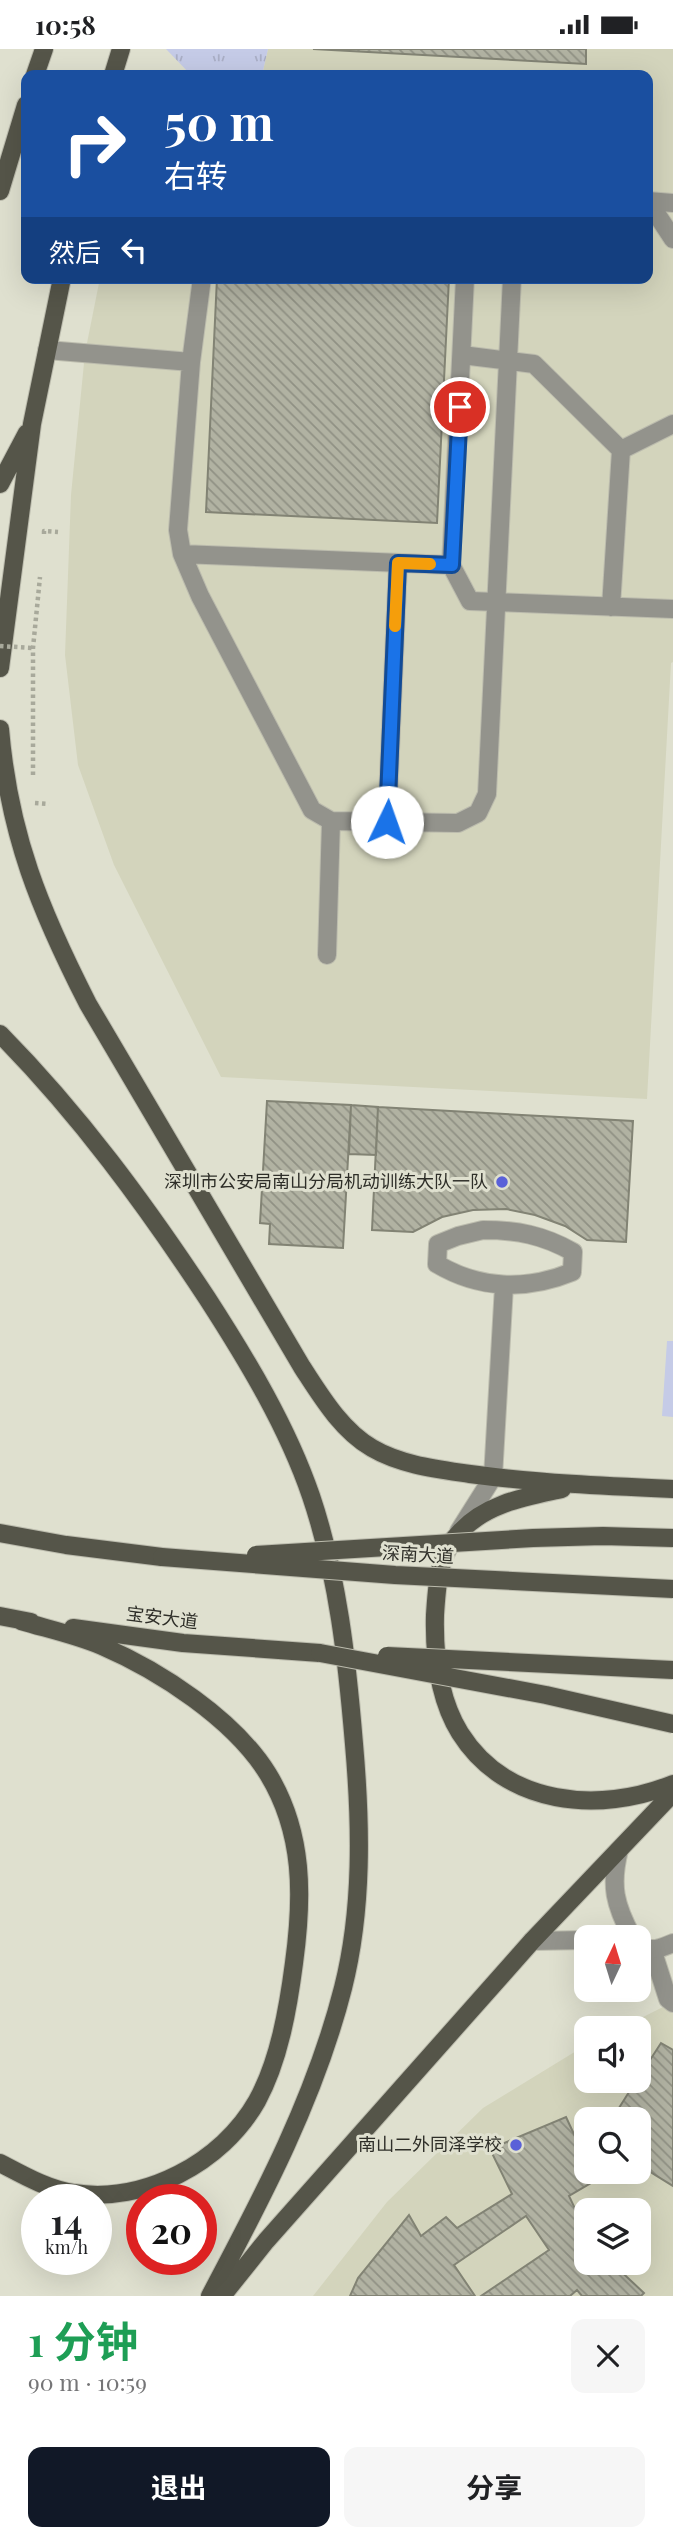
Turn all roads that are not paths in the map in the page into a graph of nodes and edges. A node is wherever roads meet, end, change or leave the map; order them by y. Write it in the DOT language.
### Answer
graph roads {
  1 [pos="44,49"];
  2 [pos="121,49"];
  3 [pos="37,70"];
  4 [pos="115,70"];
  5 [pos="21,122"];
  6 [pos="0,191"];
  7 [pos="653,201"];
  8 [pos="673,203"];
  9 [pos="653,209"];
  10 [pos="673,239"];
  11 [pos="61,284"];
  12 [pos="201,284"];
  13 [pos="465,284"];
  14 [pos="512,284"];
  15 [pos="47,350"];
  16 [pos="462,355"];
  17 [pos="508,360"];
  18 [pos="191,362"];
  19 [pos="32,424"];
  20 [pos="673,424"];
  21 [pos="621,450"];
  22 [pos="0,484"];
  23 [pos="182,554"];
  24 [pos="398,563"];
  25 [pos="452,565"];
  26 [pos="497,604"];
  27 [pos="611,607"];
  28 [pos="673,609"];
  29 [pos="0,668"];
  30 [pos="0,729"];
  31 [pos="331,821"];
  32 [pos="387,822"];
  33 [pos="327,955"];
  34 [pos="0,1034"];
  35 [pos="504,1286"];
  36 [pos="493,1477"];
  37 [pos="583,1485"];
  38 [pos="673,1489"];
  39 [pos="0,1533"];
  40 [pos="458,1533"];
  41 [pos="673,1538"];
  42 [pos="162,1557"];
  43 [pos="673,1589"];
  44 [pos="0,1616"];
  45 [pos="21,1621"];
  46 [pos="320,1653"];
  47 [pos="673,1670"];
  48 [pos="673,1724"];
  49 [pos="673,1784"];
  50 [pos="673,1793"];
  51 [pos="619,1850"];
  52 [pos="626,1925"];
  53 [pos="574,1940"];
  54 [pos="532,1941"];
  55 [pos="673,1943"];
  56 [pos="651,1947"];
  57 [pos="651,1961"];
  58 [pos="673,2003"];
  59 [pos="0,2163"];
  60 [pos="210,2296"];
  61 [pos="222,2296"];
  1 -- 3 [label="main road"];
  2 -- 4 [label="main road"];
  5 -- 6 [label="main road"];
  7 -- 8 [label="street"];
  9 -- 10 [label="street"];
  11 -- 15 [label="main road"];
  12 -- 18 [label="street"];
  13 -- 16 [label="street"];
  14 -- 17 [label="street"];
  15 -- 18 [label="street"];
  15 -- 19 [label="main road"];
  16 -- 17 [label="street"];
  16 -- 25 [label="street"];
  17 -- 21 [label="street"];
  17 -- 26 [label="street"];
  18 -- 23 [label="street"];
  19 -- 22 [label="main road"];
  19 -- 29 [label="main road"];
  20 -- 21 [label="street"];
  21 -- 27 [label="street"];
  23 -- 24 [label="street"];
  23 -- 31 [label="street"];
  24 -- 25 [label="street"];
  24 -- 32 [label="street"];
  25 -- 26 [label="street"];
  26 -- 27 [label="street"];
  26 -- 32 [label="street"];
  27 -- 28 [label="street"];
  30 -- 36 [label="main road"];
  31 -- 32 [label="street"];
  31 -- 33 [label="street"];
  34 -- 60 [label="main road"];
  35 -- 35 [label="street"];
  35 -- 36 [label="street"];
  36 -- 37 [label="main road"];
  36 -- 40 [label="street"];
  37 -- 38 [label="main road"];
  37 -- 40 [label="main road"];
  39 -- 42 [label="main road"];
  40 -- 49 [label="main road"];
  41 -- 42 [label="main road, bridge"];
  42 -- 43 [label="main road, 深南大道, bridge"];
  44 -- 45 [label="main road, 宝安大道"];
  45 -- 46 [label="main road, 宝安大道"];
  45 -- 59 [label="main road"];
  46 -- 47 [label="main road, bridge"];
  46 -- 48 [label="main road, bridge"];
  50 -- 51 [label="main road"];
  51 -- 52 [label="street"];
  51 -- 54 [label="main road"];
  53 -- 54 [label="street"];
  54 -- 61 [label="main road"];
  55 -- 56 [label="street"];
  57 -- 58 [label="street"];
}
